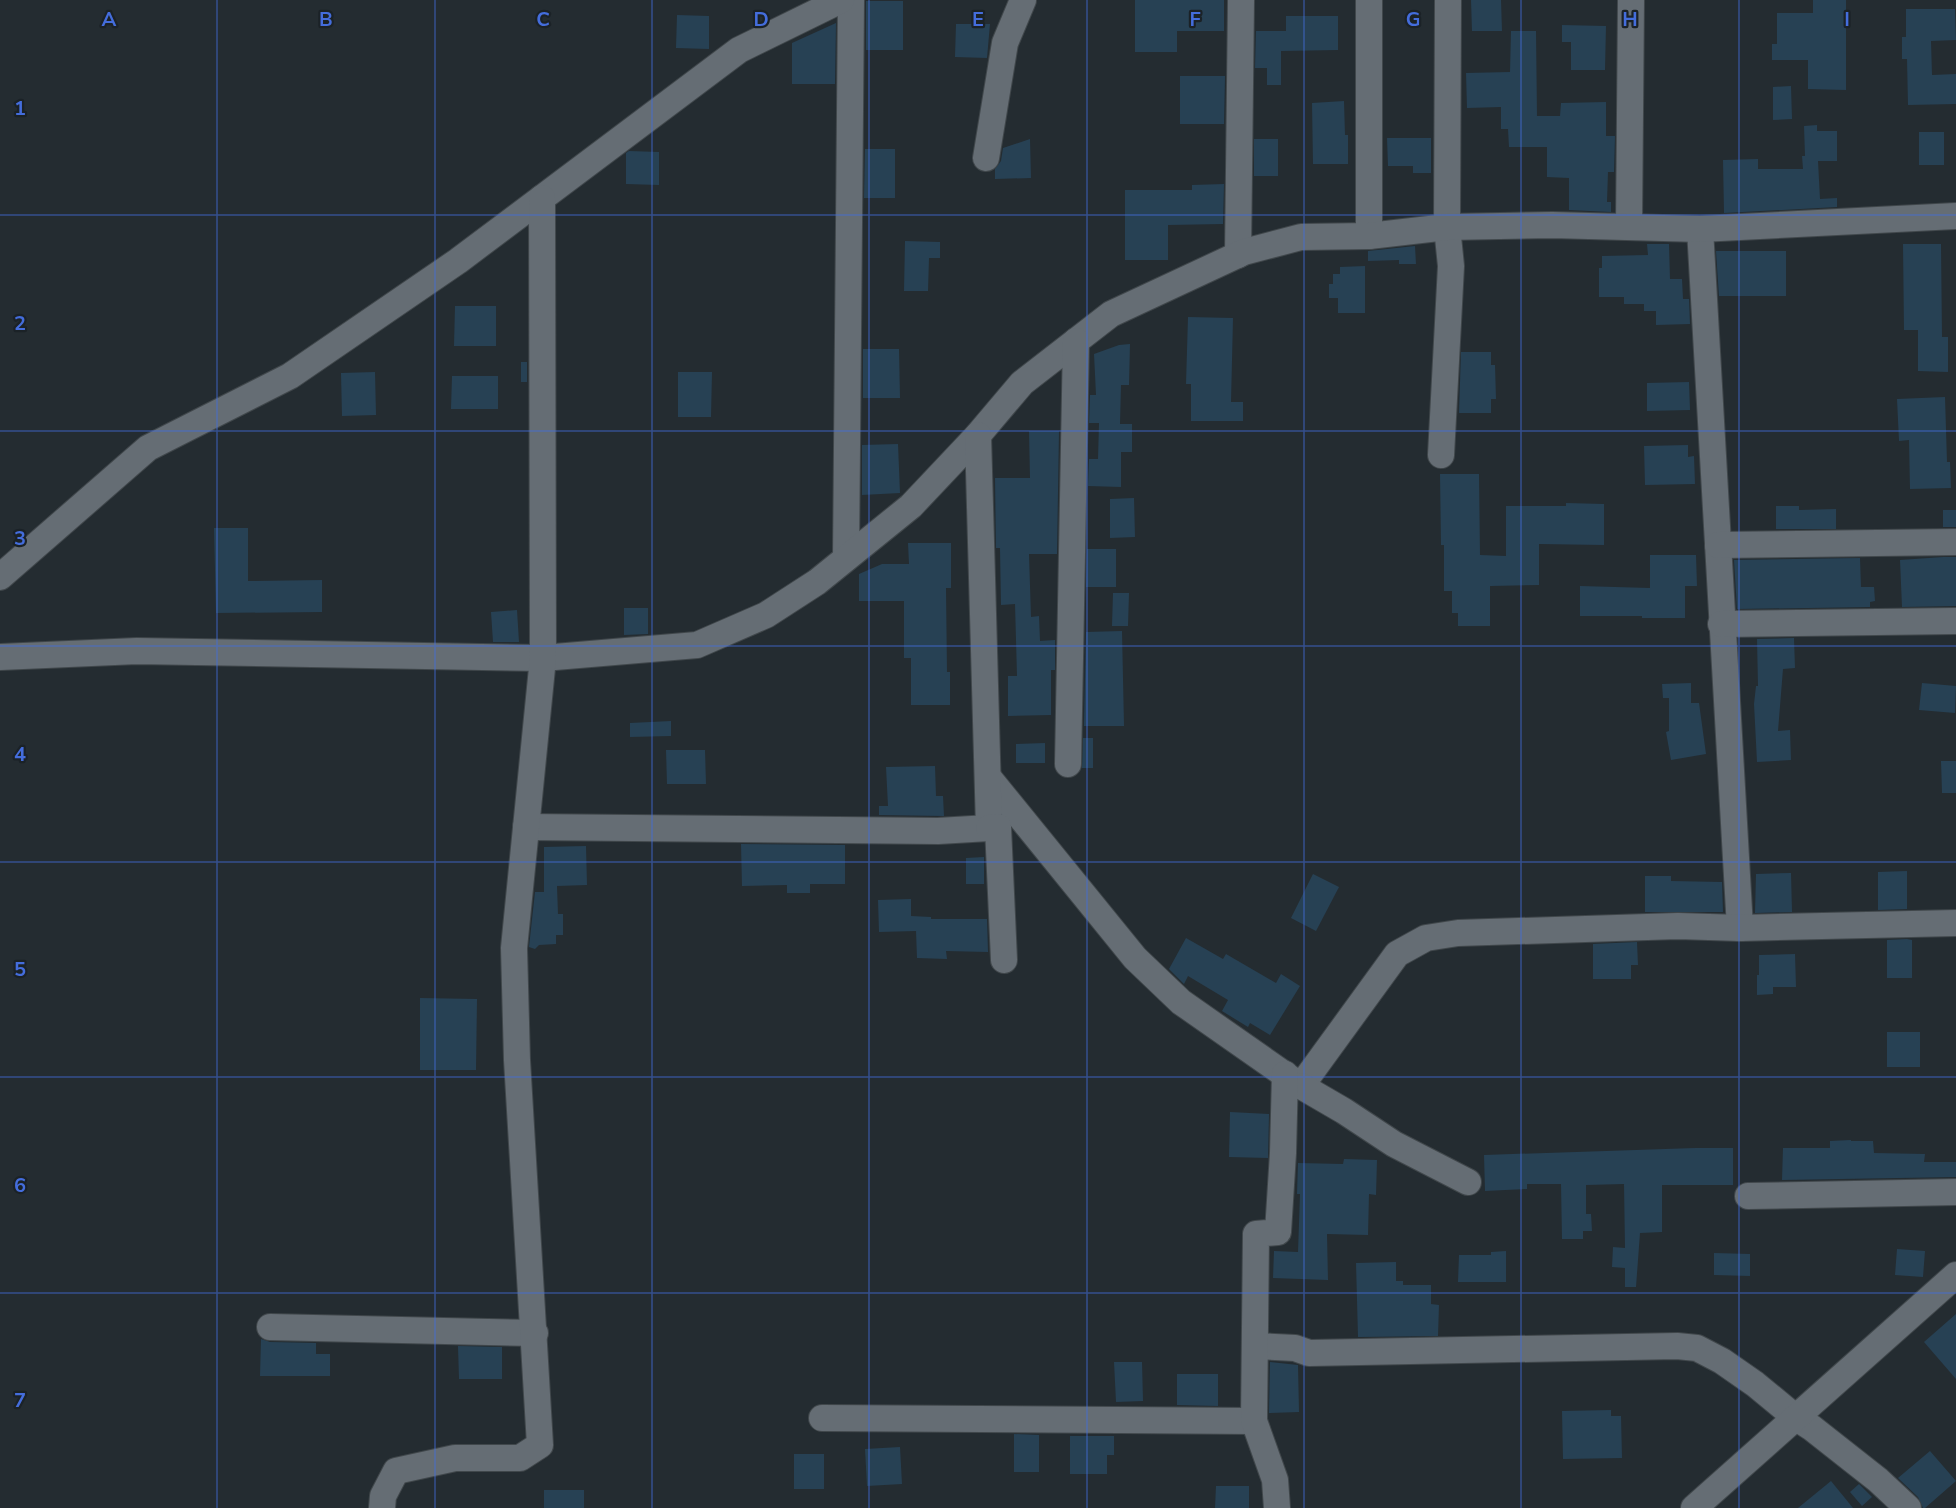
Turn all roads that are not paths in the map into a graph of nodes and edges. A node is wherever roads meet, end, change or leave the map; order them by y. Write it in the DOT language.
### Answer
graph roads {
  1 [pos="841,0"];
  2 [pos="851,0"];
  3 [pos="1023,0"];
  4 [pos="1240,0"];
  5 [pos="1369,0"];
  6 [pos="1449,0"];
  7 [pos="1631,0"];
  8 [pos="986,158"];
  9 [pos="542,198"];
  10 [pos="1956,216"];
  11 [pos="1629,226"];
  12 [pos="1447,227"];
  13 [pos="1700,228"];
  14 [pos="1370,236"];
  15 [pos="1238,255"];
  16 [pos="1076,341"];
  17 [pos="978,435"];
  18 [pos="1441,455"];
  19 [pos="1956,542"];
  20 [pos="1718,544"];
  21 [pos="846,558"];
  22 [pos="0,578"];
  23 [pos="1956,621"];
  24 [pos="1721,624"];
  25 [pos="0,657"];
  26 [pos="543,658"];
  27 [pos="1068,764"];
  28 [pos="987,777"];
  29 [pos="526,827"];
  30 [pos="989,828"];
  31 [pos="1956,923"];
  32 [pos="1740,928"];
  33 [pos="1004,960"];
  34 [pos="1293,1080"];
  35 [pos="1468,1182"];
  36 [pos="1956,1192"];
  37 [pos="1748,1196"];
  38 [pos="1952,1285"];
  39 [pos="270,1327"];
  40 [pos="535,1333"];
  41 [pos="1255,1346"];
  42 [pos="822,1418"];
  43 [pos="1795,1418"];
  44 [pos="1254,1421"];
  45 [pos="382,1508"];
  46 [pos="1277,1508"];
  47 [pos="1694,1508"];
  48 [pos="1908,1508"];
  1 -- 9 [label="street"];
  2 -- 21 [label="street"];
  3 -- 8 [label="street"];
  4 -- 15 [label="street"];
  5 -- 14 [label="street"];
  6 -- 12 [label="street"];
  7 -- 11 [label="street"];
  9 -- 22 [label="street"];
  9 -- 26 [label="street"];
  10 -- 13 [label="street"];
  11 -- 12 [label="street"];
  11 -- 13 [label="street"];
  12 -- 14 [label="street"];
  12 -- 18 [label="street"];
  13 -- 20 [label="street"];
  14 -- 15 [label="street"];
  15 -- 16 [label="street"];
  16 -- 17 [label="street"];
  16 -- 27 [label="street"];
  17 -- 21 [label="street"];
  17 -- 28 [label="street"];
  19 -- 20 [label="street"];
  20 -- 24 [label="street"];
  21 -- 26 [label="street"];
  23 -- 24 [label="street"];
  24 -- 32 [label="street"];
  25 -- 26 [label="street"];
  26 -- 29 [label="street"];
  28 -- 30 [label="street"];
  28 -- 34 [label="street"];
  29 -- 30 [label="street"];
  29 -- 40 [label="street"];
  30 -- 33 [label="street"];
  31 -- 32 [label="street"];
  32 -- 34 [label="street"];
  34 -- 35 [label="street"];
  34 -- 41 [label="street"];
  36 -- 37 [label="street"];
  38 -- 43 [label="street"];
  39 -- 40 [label="street"];
  40 -- 45 [label="street"];
  41 -- 43 [label="street"];
  41 -- 44 [label="street"];
  42 -- 44 [label="street"];
  43 -- 47 [label="street"];
  43 -- 48 [label="street"];
  44 -- 46 [label="street"];
}
